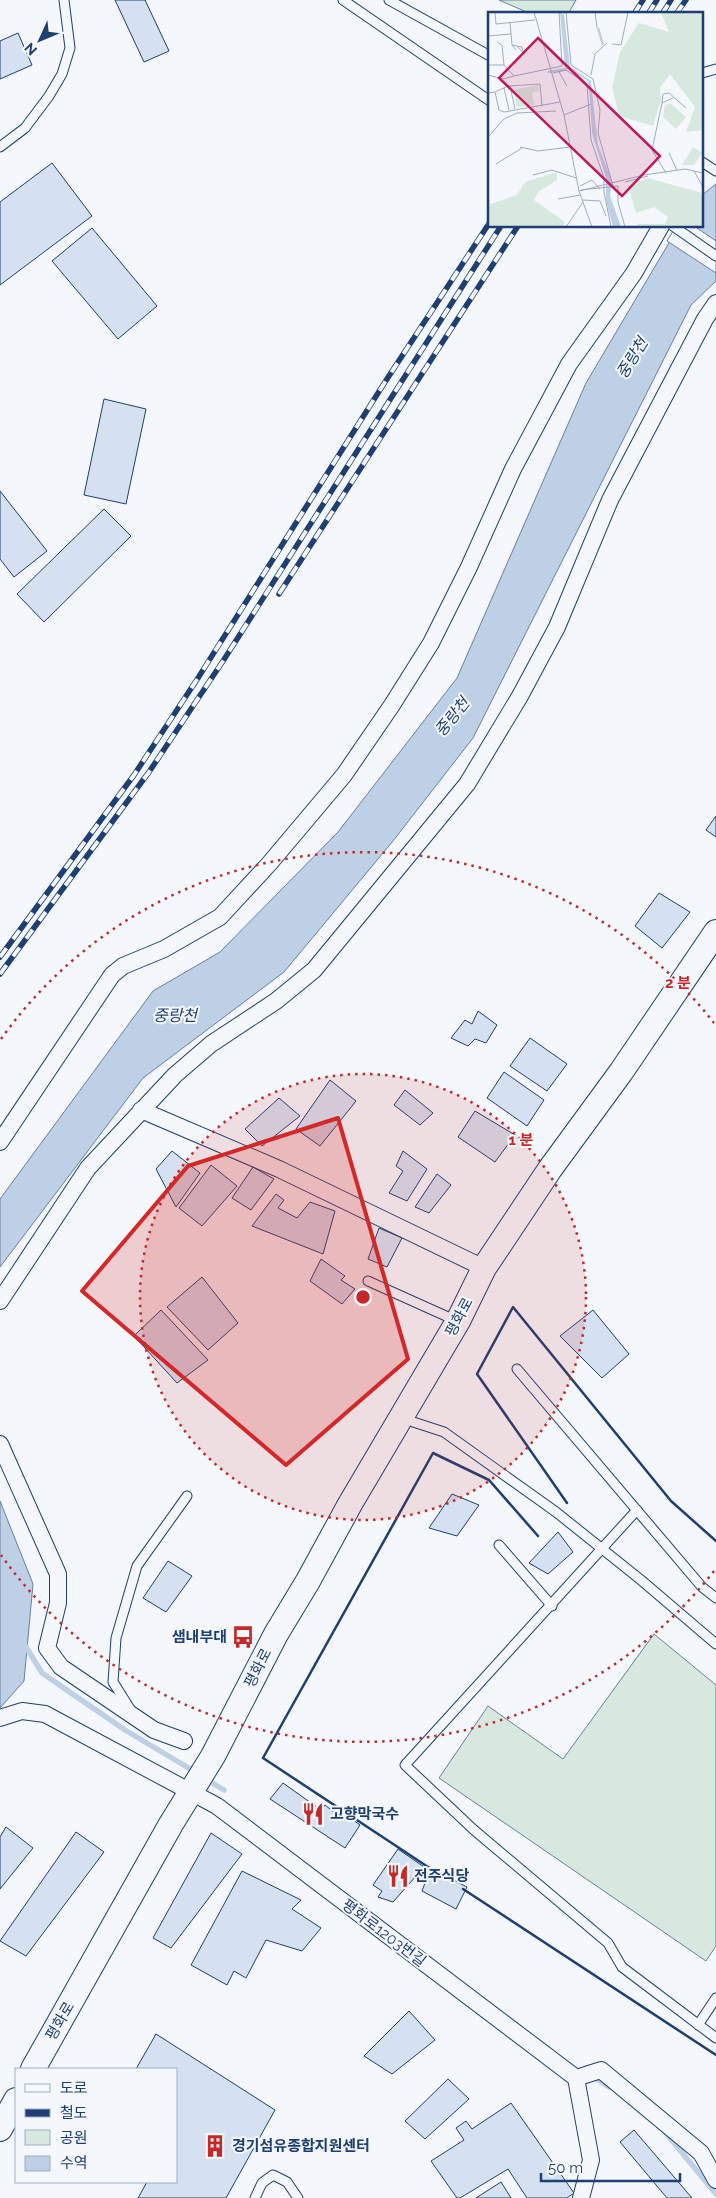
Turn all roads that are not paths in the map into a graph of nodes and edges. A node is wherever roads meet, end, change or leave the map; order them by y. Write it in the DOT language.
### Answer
graph roads {
  1 [pos="64,0"];
  2 [pos="343,0"];
  3 [pos="389,0"];
  4 [pos="488,55"];
  5 [pos="488,100"];
  6 [pos="0,147"];
  7 [pos="660,228"];
  8 [pos="676,228"];
  9 [pos="716,256"];
  10 [pos="716,304"];
  11 [pos="716,932"];
  12 [pos="141,1110"];
  13 [pos="0,1142"];
  14 [pos="484,1268"];
  15 [pos="368,1282"];
  16 [pos="0,1300"];
  17 [pos="458,1321"];
  18 [pos="517,1369"];
  19 [pos="401,1418"];
  20 [pos="0,1444"];
  21 [pos="187,1496"];
  22 [pos="637,1510"];
  23 [pos="499,1545"];
  24 [pos="603,1549"];
  25 [pos="716,1598"];
  26 [pos="552,1606"];
  27 [pos="716,1644"];
  28 [pos="136,1717"];
  29 [pos="0,1718"];
  30 [pos="184,1741"];
  31 [pos="197,1781"];
  32 [pos="716,1998"];
  33 [pos="698,2025"];
  34 [pos="716,2038"];
  35 [pos="34,2068"];
  36 [pos="576,2078"];
  37 [pos="15,2102"];
  38 [pos="0,2130"];
  39 [pos="716,2180"];
  40 [pos="255,2198"];
  41 [pos="298,2198"];
  42 [pos="581,2198"];
  1 -- 6 [label="lane"];
  2 -- 5 [label="lane"];
  3 -- 4 [label="lane"];
  7 -- 13 [label="street"];
  8 -- 9 [label="lane"];
  10 -- 12 [label="street"];
  11 -- 14 [label="main road, 평화로"];
  12 -- 14 [label="street"];
  12 -- 16 [label="street"];
  14 -- 17 [label="main road, 평화로"];
  15 -- 17 [label="lane"];
  17 -- 19 [label="main road, 평화로"];
  18 -- 22 [label="lane"];
  19 -- 24 [label="lane"];
  19 -- 31 [label="main road, 평화로"];
  20 -- 28 [label="street"];
  21 -- 28 [label="lane"];
  22 -- 24 [label="lane"];
  22 -- 25 [label="lane"];
  23 -- 26 [label="lane"];
  24 -- 26 [label="lane"];
  24 -- 27 [label="lane"];
  26 -- 33 [label="lane"];
  28 -- 30 [label="street"];
  29 -- 31 [label="street, 평화로1203번길"];
  31 -- 35 [label="main road, 평화로"];
  31 -- 36 [label="street, 평화로1203번길"];
  32 -- 33 [label="lane"];
  33 -- 34 [label="lane"];
  36 -- 39 [label="street"];
  36 -- 42 [label="street"];
  37 -- 38 [label="main road"];
  40 -- 41 [label="lane"];
}
